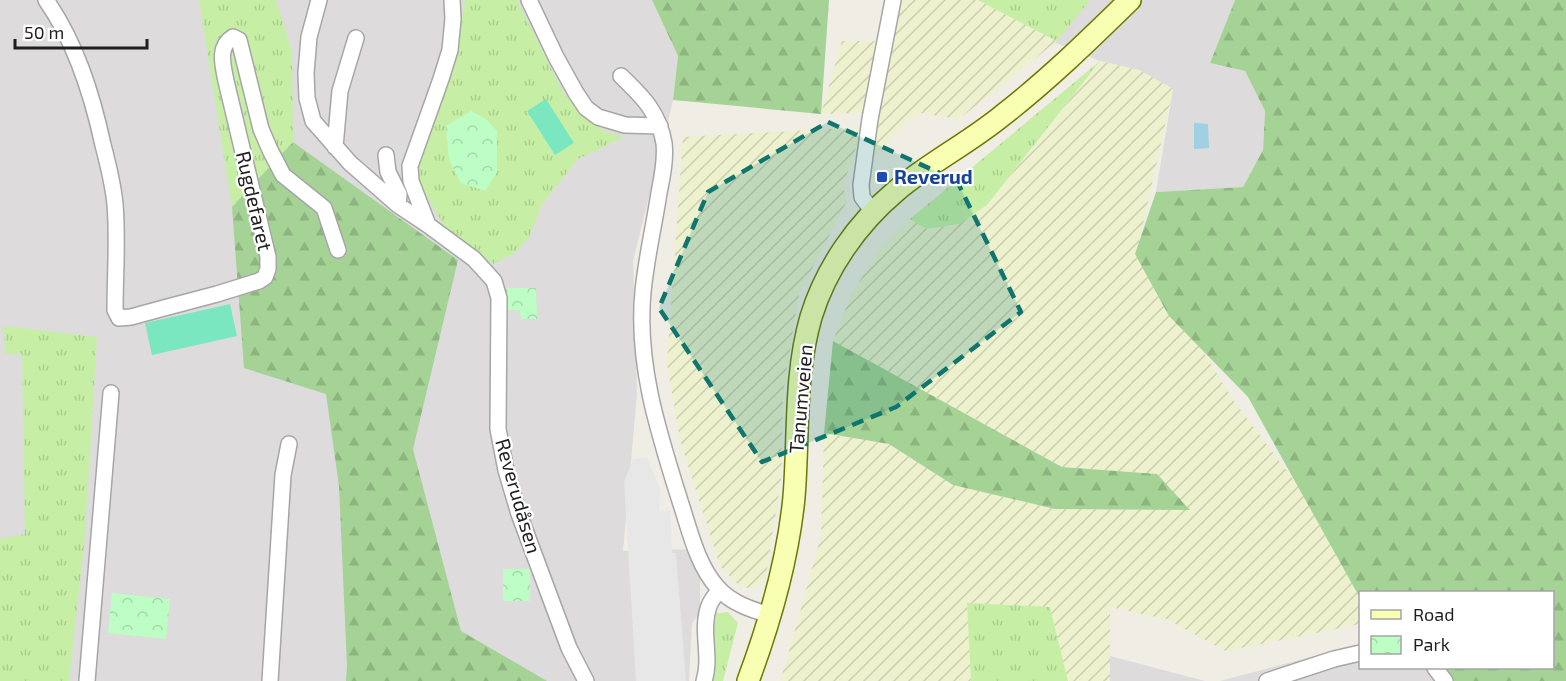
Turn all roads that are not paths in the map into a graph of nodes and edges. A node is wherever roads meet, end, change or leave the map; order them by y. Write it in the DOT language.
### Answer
graph roads {
  1 [pos="46,0"];
  2 [pos="312,0"];
  3 [pos="319,0"];
  4 [pos="452,0"];
  5 [pos="529,0"];
  6 [pos="892,0"];
  7 [pos="1130,0"];
  8 [pos="314,16"];
  9 [pos="356,38"];
  10 [pos="621,76"];
  11 [pos="660,126"];
  12 [pos="335,147"];
  13 [pos="386,155"];
  14 [pos="398,205"];
  15 [pos="873,212"];
  16 [pos="428,225"];
  17 [pos="338,250"];
  18 [pos="111,393"];
  19 [pos="289,444"];
  20 [pos="719,590"];
  21 [pos="770,615"];
  22 [pos="1359,653"];
  23 [pos="1436,669"];
  24 [pos="87,681"];
  25 [pos="270,681"];
  26 [pos="586,681"];
  27 [pos="704,681"];
  28 [pos="748,681"];
  29 [pos="1267,681"];
  30 [pos="1445,681"];
  1 -- 17 [label="street, Rugdefaret"];
  2 -- 8 [label="street"];
  3 -- 8 [label="street, Reverudåsen"];
  4 -- 16 [label="street"];
  5 -- 11 [label="street"];
  6 -- 15 [label="street"];
  7 -- 15 [label="main road, Tanumveien"];
  8 -- 12 [label="street, Reverudåsen"];
  9 -- 12 [label="street"];
  10 -- 11 [label="street"];
  11 -- 20 [label="street"];
  12 -- 14 [label="street, Reverudåsen"];
  13 -- 14 [label="street"];
  14 -- 16 [label="street, Reverudåsen"];
  15 -- 21 [label="main road, Tanumveien"];
  16 -- 26 [label="street, Reverudåsen"];
  18 -- 24 [label="street"];
  19 -- 25 [label="street"];
  20 -- 21 [label="street"];
  20 -- 27 [label="street"];
  21 -- 28 [label="main road, Tanumveien"];
  22 -- 29 [label="street"];
  23 -- 30 [label="street"];
}
